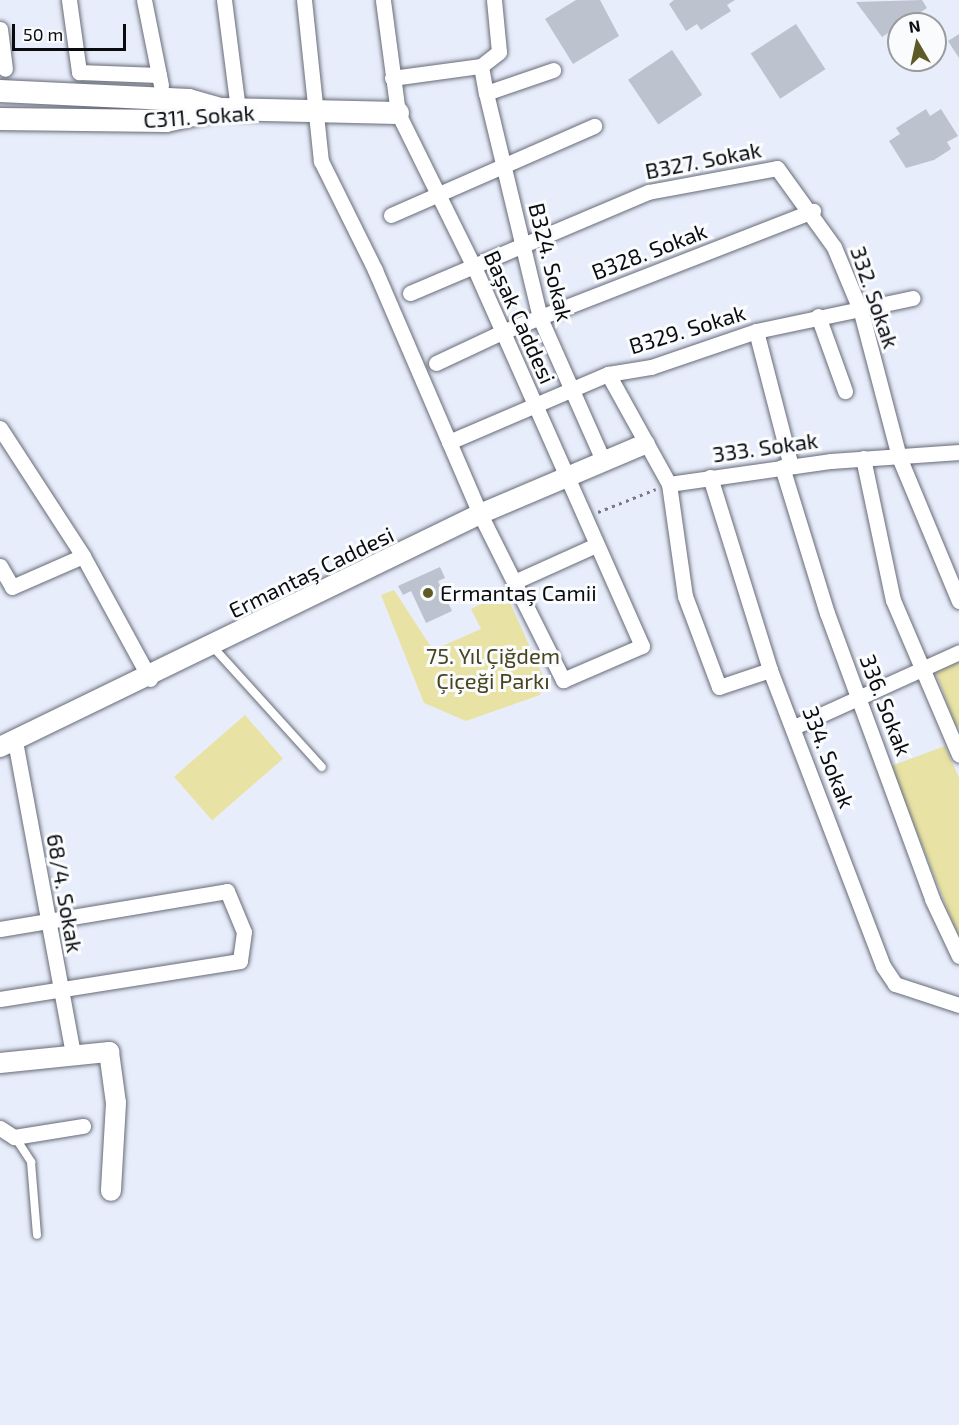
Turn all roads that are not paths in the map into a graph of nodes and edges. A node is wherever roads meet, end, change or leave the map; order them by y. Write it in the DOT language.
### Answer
graph roads {
  1 [pos="69,0"];
  2 [pos="144,0"];
  3 [pos="224,0"];
  4 [pos="304,0"];
  5 [pos="383,0"];
  6 [pos="494,0"];
  7 [pos="0,29"];
  8 [pos="481,66"];
  9 [pos="553,70"];
  10 [pos="159,75"];
  11 [pos="392,78"];
  12 [pos="3,80"];
  13 [pos="486,93"];
  14 [pos="164,99"];
  15 [pos="229,110"];
  16 [pos="398,113"];
  17 [pos="315,114"];
  18 [pos="0,119"];
  19 [pos="594,126"];
  20 [pos="504,164"];
  21 [pos="777,168"];
  22 [pos="439,193"];
  23 [pos="813,211"];
  24 [pos="391,215"];
  25 [pos="523,246"];
  26 [pos="473,265"];
  27 [pos="410,293"];
  28 [pos="913,298"];
  29 [pos="861,312"];
  30 [pos="818,316"];
  31 [pos="540,318"];
  32 [pos="756,331"];
  33 [pos="502,332"];
  34 [pos="436,363"];
  35 [pos="608,374"];
  36 [pos="569,391"];
  37 [pos="844,391"];
  38 [pos="534,405"];
  39 [pos="0,429"];
  40 [pos="449,442"];
  41 [pos="645,444"];
  42 [pos="959,452"];
  43 [pos="899,457"];
  44 [pos="863,458"];
  45 [pos="603,460"];
  46 [pos="787,466"];
  47 [pos="565,475"];
  48 [pos="710,477"];
  49 [pos="669,484"];
  50 [pos="480,514"];
  51 [pos="596,544"];
  52 [pos="83,556"];
  53 [pos="0,566"];
  54 [pos="514,582"];
  55 [pos="6,590"];
  56 [pos="959,601"];
  57 [pos="213,647"];
  58 [pos="959,652"];
  59 [pos="923,669"];
  60 [pos="770,670"];
  61 [pos="150,679"];
  62 [pos="859,697"];
  63 [pos="794,727"];
  64 [pos="955,736"];
  65 [pos="7,744"];
  66 [pos="959,755"];
  67 [pos="322,767"];
  68 [pos="47,922"];
  69 [pos="0,929"];
  70 [pos="959,955"];
  71 [pos="61,990"];
  72 [pos="0,999"];
  73 [pos="959,1005"];
  74 [pos="73,1053"];
  75 [pos="0,1063"];
  76 [pos="83,1126"];
  77 [pos="0,1128"];
  78 [pos="14,1137"];
  79 [pos="111,1191"];
  80 [pos="37,1235"];
  1 -- 10 [label="street"];
  2 -- 10 [label="street"];
  3 -- 15 [label="street"];
  4 -- 17 [label="street"];
  5 -- 11 [label="street, Başak Caddesi"];
  6 -- 8 [label="street"];
  7 -- 12 [label="street"];
  8 -- 11 [label="street"];
  8 -- 13 [label="street, B324. Sokak"];
  9 -- 13 [label="street"];
  10 -- 14 [label="street"];
  11 -- 16 [label="street, Başak Caddesi"];
  12 -- 14 [label="main road"];
  13 -- 20 [label="street, B324. Sokak"];
  14 -- 15 [label="main road"];
  15 -- 17 [label="main road, C311. Sokak"];
  15 -- 18 [label="main road, C311. Sokak"];
  16 -- 17 [label="main road, C311. Sokak"];
  16 -- 22 [label="street, Başak Caddesi"];
  17 -- 40 [label="street"];
  19 -- 20 [label="street"];
  20 -- 22 [label="street"];
  20 -- 25 [label="street, B324. Sokak"];
  21 -- 23 [label="street, 332. Sokak"];
  21 -- 25 [label="street, B327. Sokak"];
  22 -- 24 [label="street"];
  22 -- 26 [label="street, Başak Caddesi"];
  23 -- 29 [label="street, 332. Sokak"];
  23 -- 31 [label="street, B328. Sokak"];
  25 -- 26 [label="street, B327. Sokak"];
  25 -- 31 [label="street, B324. Sokak"];
  26 -- 27 [label="street, B327. Sokak"];
  26 -- 33 [label="street, Başak Caddesi"];
  28 -- 29 [label="street, B329. Sokak"];
  29 -- 30 [label="street, B329. Sokak"];
  29 -- 43 [label="street, 332. Sokak"];
  30 -- 32 [label="street, B329. Sokak"];
  30 -- 37 [label="street"];
  31 -- 33 [label="street, B328. Sokak"];
  31 -- 36 [label="street, B324. Sokak"];
  32 -- 35 [label="street, B329. Sokak"];
  32 -- 46 [label="street, 336. Sokak"];
  33 -- 34 [label="street, B328. Sokak"];
  33 -- 38 [label="street, Başak Caddesi"];
  35 -- 36 [label="street, B329. Sokak"];
  35 -- 41 [label="street"];
  36 -- 38 [label="street, B329. Sokak"];
  36 -- 45 [label="street, B324. Sokak"];
  38 -- 40 [label="street, B329. Sokak"];
  38 -- 47 [label="street, Başak Caddesi"];
  39 -- 52 [label="street"];
  40 -- 50 [label="street"];
  41 -- 45 [label="main road, Ermantaş Caddesi"];
  41 -- 49 [label="street"];
  42 -- 43 [label="street, 333. Sokak"];
  43 -- 44 [label="street, 333. Sokak"];
  43 -- 56 [label="street, 332. Sokak"];
  44 -- 46 [label="street, 333. Sokak"];
  44 -- 59 [label="street"];
  45 -- 47 [label="main road, Ermantaş Caddesi"];
  46 -- 48 [label="street, 333. Sokak"];
  46 -- 62 [label="street, 336. Sokak"];
  47 -- 50 [label="main road, Ermantaş Caddesi"];
  47 -- 51 [label="street, Başak Caddesi"];
  48 -- 49 [label="street, 333. Sokak"];
  48 -- 60 [label="street, 334. Sokak"];
  49 -- 60 [label="street"];
  50 -- 54 [label="street"];
  50 -- 57 [label="main road, Ermantaş Caddesi"];
  51 -- 54 [label="street"];
  51 -- 54 [label="street, Başak Caddesi"];
  52 -- 55 [label="street"];
  52 -- 61 [label="street"];
  53 -- 55 [label="street"];
  57 -- 61 [label="main road, Ermantaş Caddesi"];
  57 -- 67 [label="lane"];
  58 -- 59 [label="street"];
  59 -- 62 [label="street"];
  59 -- 64 [label="street"];
  60 -- 63 [label="street, 334. Sokak"];
  61 -- 65 [label="main road, Ermantaş Caddesi"];
  62 -- 63 [label="street"];
  62 -- 70 [label="street, 336. Sokak"];
  63 -- 73 [label="street, 334. Sokak"];
  64 -- 66 [label="street"];
  65 -- 68 [label="street, 68/4. Sokak"];
  68 -- 69 [label="street"];
  68 -- 71 [label="street, 68/4. Sokak"];
  68 -- 71 [label="street"];
  71 -- 72 [label="street"];
  71 -- 74 [label="street, 68/4. Sokak"];
  74 -- 75 [label="main road"];
  74 -- 79 [label="main road"];
  76 -- 78 [label="street"];
  77 -- 78 [label="street"];
  78 -- 80 [label="lane"];
}
